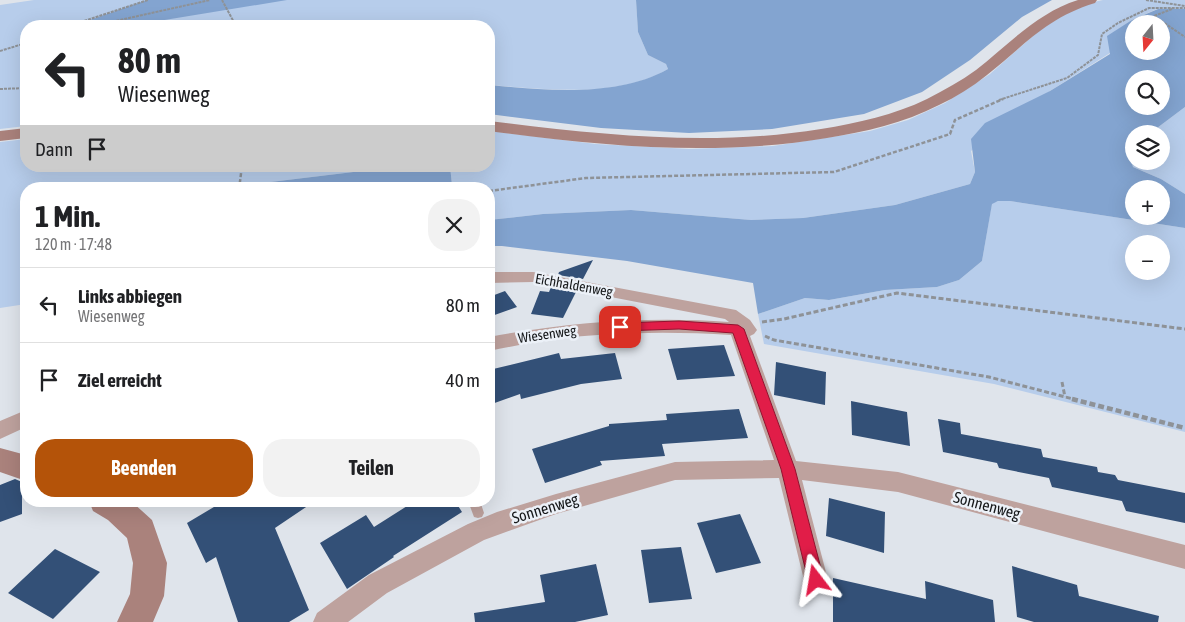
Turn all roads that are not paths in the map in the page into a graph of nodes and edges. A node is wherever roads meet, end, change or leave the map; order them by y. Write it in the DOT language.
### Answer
graph roads {
  1 [pos="1090,0"];
  2 [pos="495,127"];
  3 [pos="20,134"];
  4 [pos="0,136"];
  5 [pos="495,277"];
  6 [pos="743,328"];
  7 [pos="495,343"];
  8 [pos="20,420"];
  9 [pos="0,432"];
  10 [pos="0,460"];
  11 [pos="20,466"];
  12 [pos="788,469"];
  13 [pos="121,507"];
  14 [pos="476,507"];
  15 [pos="478,513"];
  16 [pos="1185,558"];
  17 [pos="816,580"];
  18 [pos="135,622"];
  19 [pos="326,622"];
  1 -- 2 [label="street"];
  3 -- 4 [label="street"];
  5 -- 6 [label="street, Eichhaldenweg"];
  6 -- 7 [label="street, Wiesenweg"];
  6 -- 12 [label="street"];
  8 -- 9 [label="street"];
  10 -- 11 [label="street"];
  12 -- 16 [label="street, Sonnenweg"];
  12 -- 17 [label="street"];
  12 -- 19 [label="street, Sonnenweg"];
  13 -- 18 [label="street"];
  14 -- 15 [label="lane"];
}
